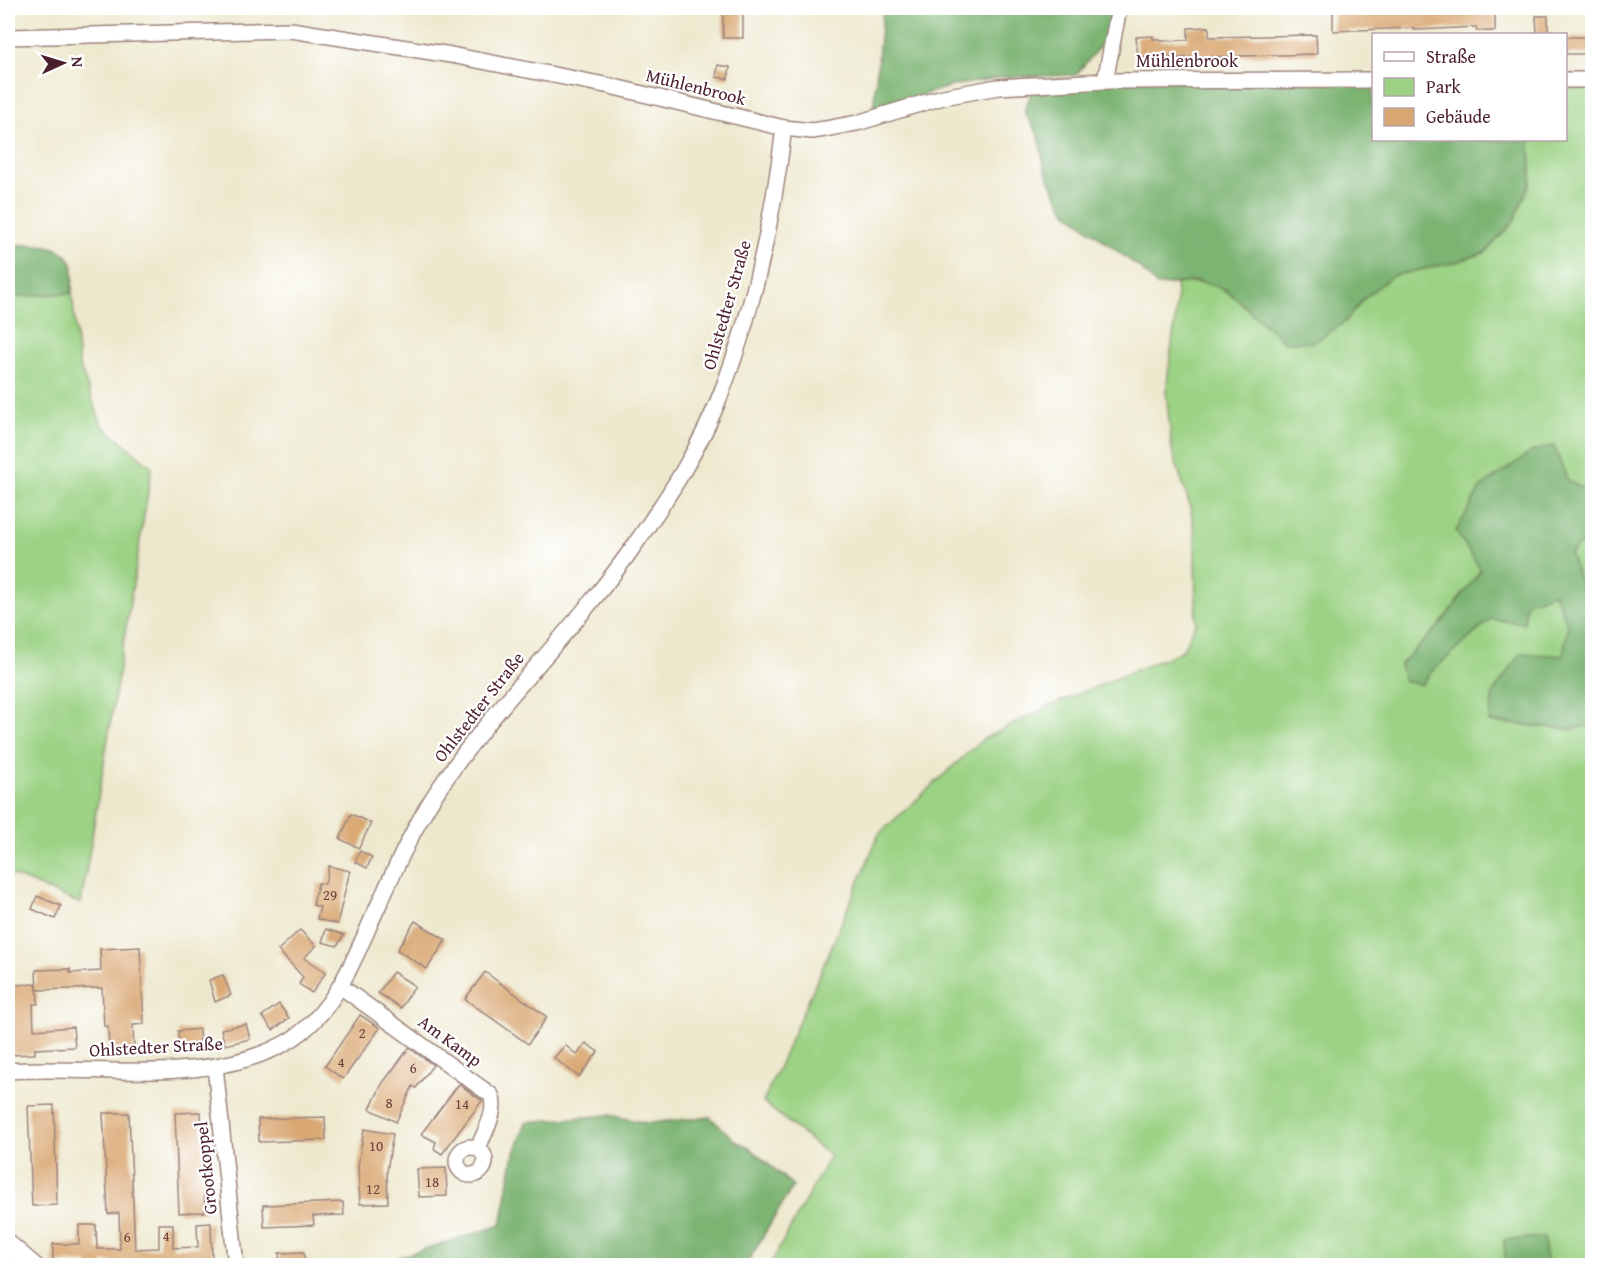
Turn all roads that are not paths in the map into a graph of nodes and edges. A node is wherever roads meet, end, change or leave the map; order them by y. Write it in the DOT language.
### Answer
graph roads {
  1 [pos="1119,8"];
  2 [pos="8,37"];
  3 [pos="1372,80"];
  4 [pos="1567,80"];
  5 [pos="1593,80"];
  6 [pos="1105,81"];
  7 [pos="784,129"];
  8 [pos="340,986"];
  9 [pos="215,1066"];
  10 [pos="8,1071"];
  11 [pos="478,1148"];
  12 [pos="8,1242"];
  13 [pos="36,1266"];
  14 [pos="236,1266"];
  1 -- 6 [label="street"];
  2 -- 7 [label="street, Mühlenbrook"];
  3 -- 6 [label="street, Mühlenbrook"];
  4 -- 5 [label="street"];
  6 -- 7 [label="street, Mühlenbrook"];
  7 -- 8 [label="street, Ohlstedter Straße"];
  8 -- 9 [label="street, Ohlstedter Straße"];
  8 -- 11 [label="street, Am Kamp"];
  9 -- 10 [label="street, Ohlstedter Straße"];
  9 -- 14 [label="street, Grootkoppel"];
  12 -- 13 [label="street"];
}
